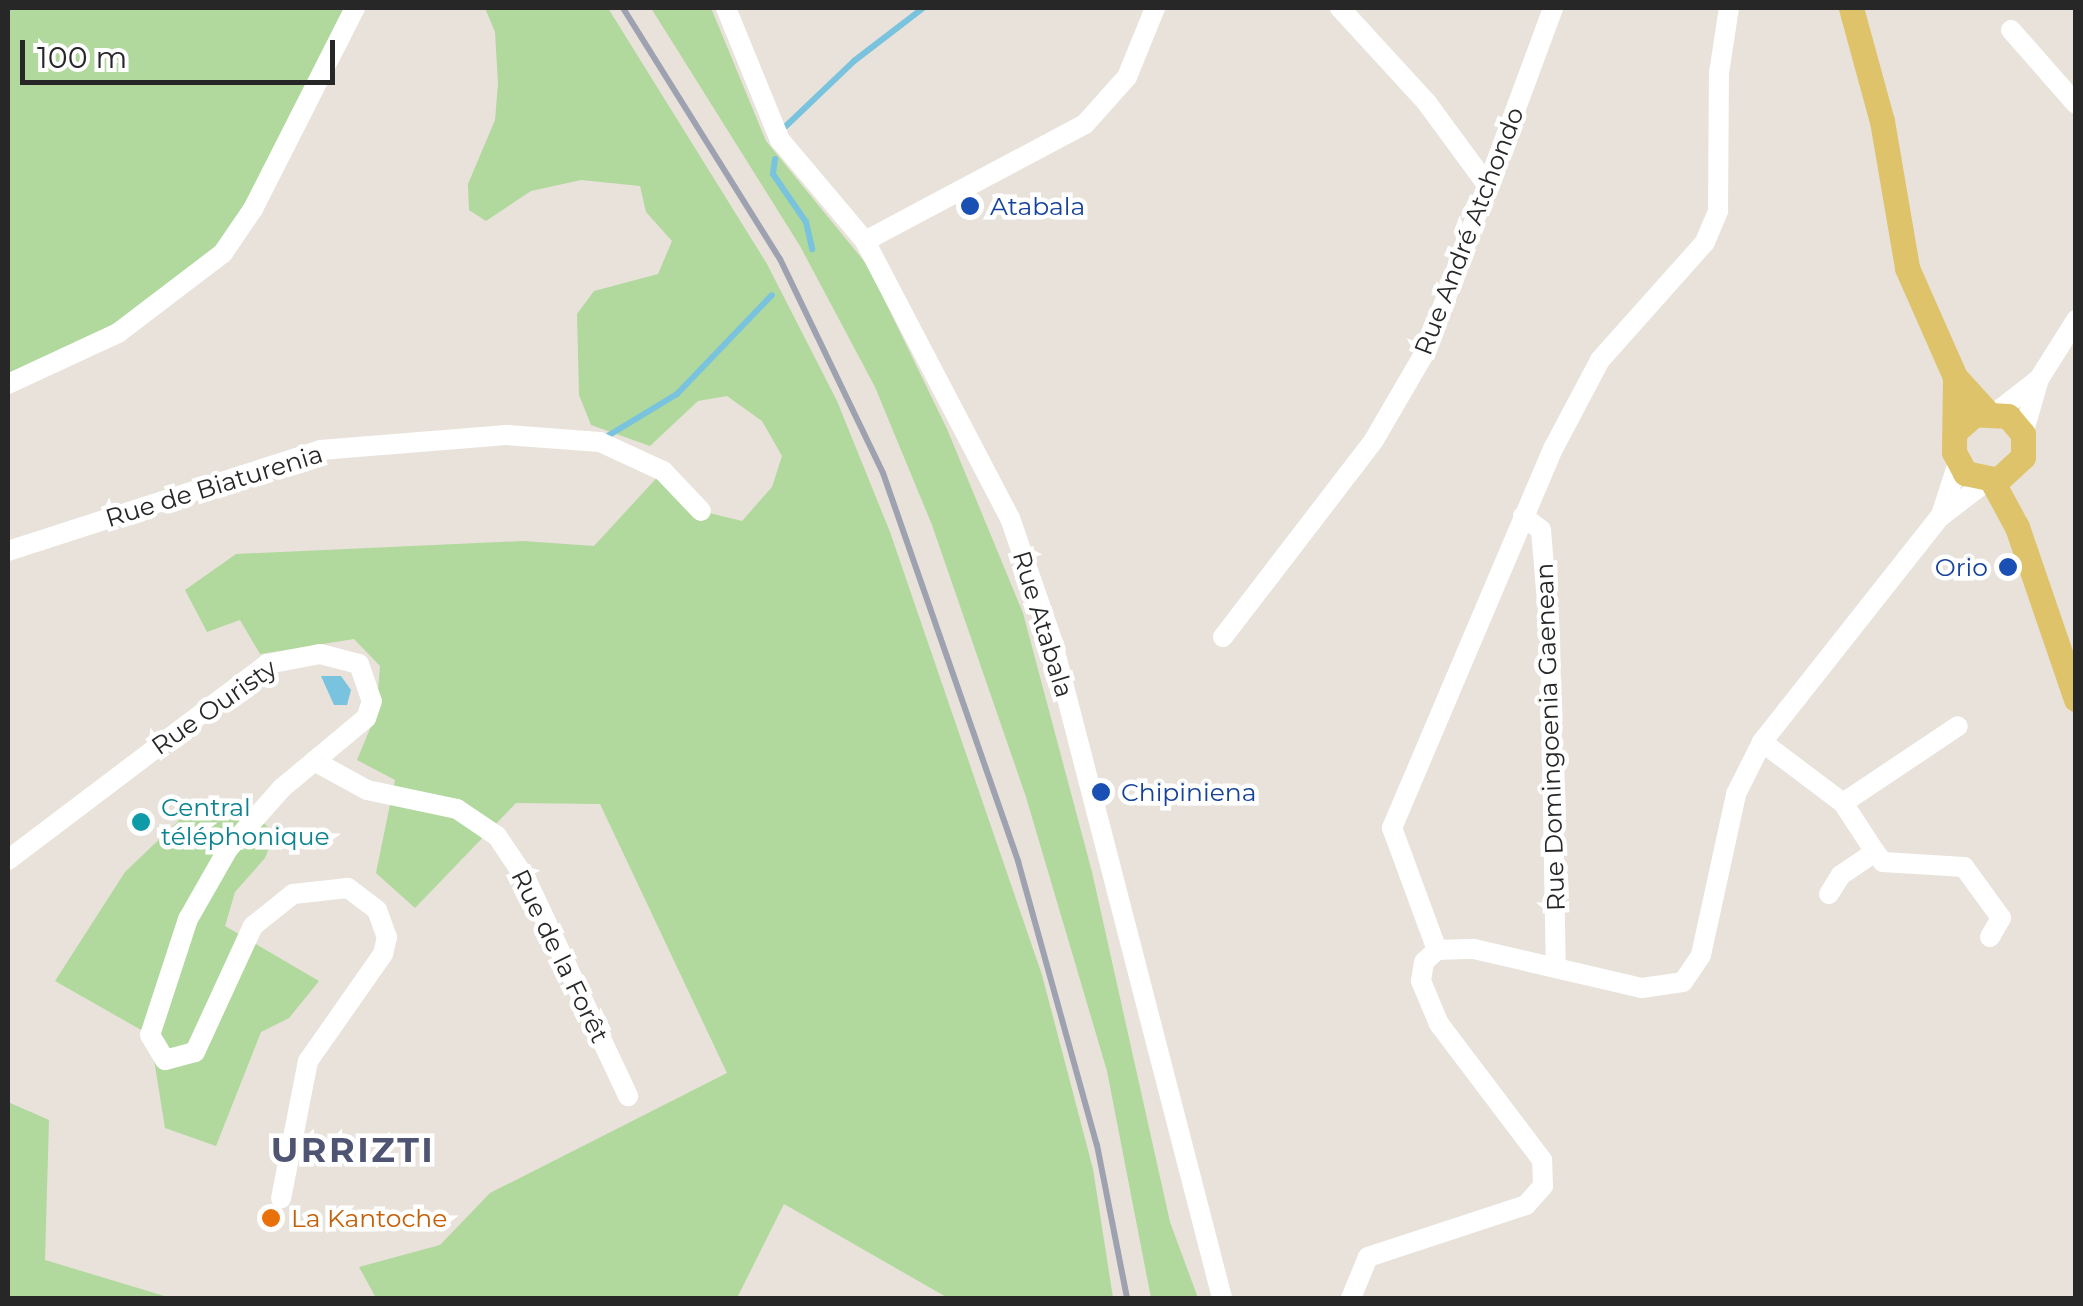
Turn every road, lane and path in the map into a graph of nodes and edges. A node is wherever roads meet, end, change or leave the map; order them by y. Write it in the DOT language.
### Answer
graph roads {
  1 [pos="355,8"];
  2 [pos="726,8"];
  3 [pos="1155,8"];
  4 [pos="1340,8"];
  5 [pos="1553,8"];
  6 [pos="1729,8"];
  7 [pos="1850,8"];
  8 [pos="2011,30"];
  9 [pos="2076,104"];
  10 [pos="1488,186"];
  11 [pos="865,241"];
  12 [pos="2076,320"];
  13 [pos="1955,377"];
  14 [pos="2039,379"];
  15 [pos="8,384"];
  16 [pos="1992,411"];
  17 [pos="1958,430"];
  18 [pos="2023,434"];
  19 [pos="1958,463"];
  20 [pos="1998,477"];
  21 [pos="701,511"];
  22 [pos="1522,516"];
  23 [pos="1940,517"];
  24 [pos="8,551"];
  25 [pos="1223,637"];
  26 [pos="2076,698"];
  27 [pos="1958,726"];
  28 [pos="1762,742"];
  29 [pos="314,760"];
  30 [pos="1843,802"];
  31 [pos="1875,852"];
  32 [pos="8,860"];
  33 [pos="1830,894"];
  34 [pos="1990,937"];
  35 [pos="1437,950"];
  36 [pos="1556,968"];
  37 [pos="628,1096"];
  38 [pos="280,1198"];
  39 [pos="1222,1298"];
  40 [pos="1351,1298"];
  1 -- 15 [label="street"];
  2 -- 11 [label="street, Rue Atabala"];
  3 -- 11 [label="street"];
  4 -- 10 [label="street"];
  5 -- 10 [label="street, Rue André Atchondo"];
  6 -- 22 [label="street"];
  7 -- 13 [label="main road"];
  8 -- 9 [label="street"];
  10 -- 25 [label="street, Rue André Atchondo"];
  11 -- 39 [label="street, Rue Atabala"];
  12 -- 14 [label="street"];
  13 -- 16 [label="main road"];
  13 -- 17 [label="main road"];
  14 -- 16 [label="street"];
  14 -- 18 [label="street"];
  16 -- 17 [label="main road"];
  16 -- 18 [label="main road"];
  17 -- 19 [label="main road"];
  18 -- 20 [label="main road"];
  19 -- 20 [label="main road"];
  19 -- 23 [label="street"];
  20 -- 23 [label="street"];
  20 -- 26 [label="main road"];
  21 -- 24 [label="street, Rue de Biaturenia"];
  22 -- 35 [label="street"];
  22 -- 36 [label="street, Rue Domingoenia Gaenean"];
  23 -- 28 [label="street"];
  27 -- 30 [label="street"];
  28 -- 30 [label="street"];
  28 -- 36 [label="street"];
  29 -- 32 [label="street, Rue Ouristy"];
  29 -- 37 [label="street, Rue de la Forêt"];
  29 -- 38 [label="street, Rue Ouristy"];
  30 -- 31 [label="street"];
  31 -- 33 [label="street"];
  31 -- 34 [label="street"];
  35 -- 36 [label="street"];
  35 -- 40 [label="street"];
}
